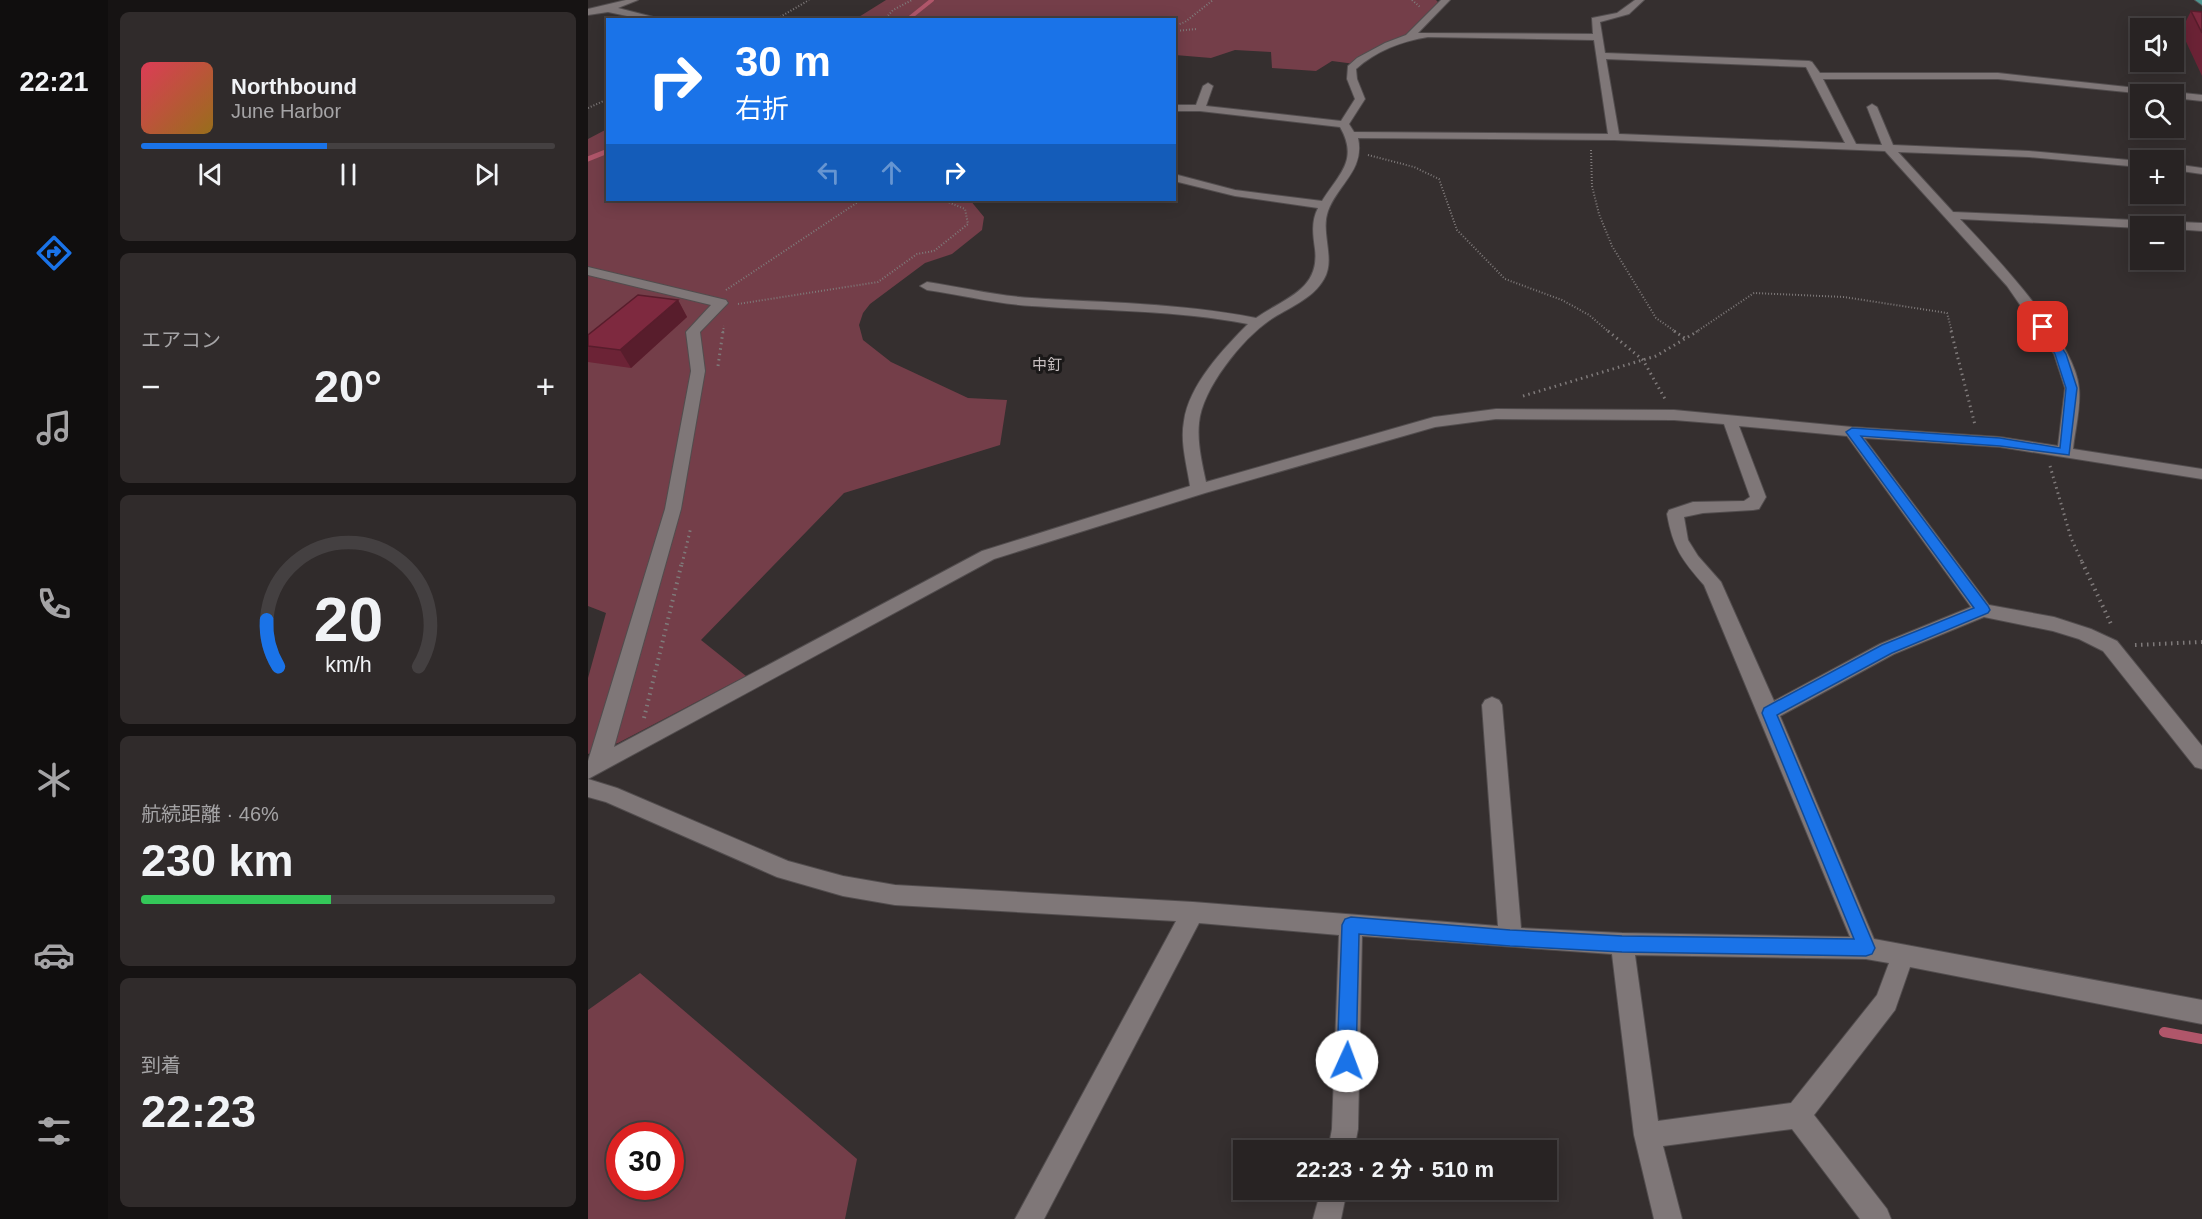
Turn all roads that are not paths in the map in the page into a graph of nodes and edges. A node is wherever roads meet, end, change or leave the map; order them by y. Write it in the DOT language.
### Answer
graph roads {
  1 [pos="634,0"];
  2 [pos="1446,0"];
  3 [pos="1640,0"];
  4 [pos="608,9"];
  5 [pos="588,12"];
  6 [pos="651,18"];
  7 [pos="1409,37"];
  8 [pos="1598,37"];
  9 [pos="1601,56"];
  10 [pos="1817,76"];
  11 [pos="1208,86"];
  12 [pos="2130,90"];
  13 [pos="2184,96"];
  14 [pos="2202,98"];
  15 [pos="1872,107"];
  16 [pos="1176,108"];
  17 [pos="1200,108"];
  18 [pos="1344,124"];
  19 [pos="1352,135"];
  20 [pos="1614,138"];
  21 [pos="1852,147"];
  22 [pos="1889,149"];
  23 [pos="2130,163"];
  24 [pos="2184,168"];
  25 [pos="2202,171"];
  26 [pos="1176,178"];
  27 [pos="1325,205"];
  28 [pos="1948,216"];
  29 [pos="2130,224"];
  30 [pos="2184,226"];
  31 [pos="2202,226"];
  32 [pos="588,271"];
  33 [pos="927,286"];
  34 [pos="1257,322"];
  35 [pos="1730,421"];
  36 [pos="1852,432"];
  37 [pos="2065,453"];
  38 [pos="2202,474"];
  39 [pos="1199,489"];
  40 [pos="1983,610"];
  41 [pos="1492,705"];
  42 [pos="1769,713"];
  43 [pos="2202,761"];
  44 [pos="594,768"];
  45 [pos="588,788"];
  46 [pos="1193,912"];
  47 [pos="1351,925"];
  48 [pos="1510,938"];
  49 [pos="1622,944"];
  50 [pos="1866,948"];
  51 [pos="1903,955"];
  52 [pos="2202,1012"];
  53 [pos="1797,1114"];
  54 [pos="1647,1134"];
  55 [pos="1343,1140"];
  56 [pos="1332,1200"];
  57 [pos="1029,1219"];
  58 [pos="1327,1219"];
  59 [pos="1668,1219"];
  60 [pos="1877,1219"];
  1 -- 4 [label="street"];
  2 -- 7 [label="street"];
  3 -- 8 [label="street"];
  4 -- 5 [label="street"];
  4 -- 6 [label="street"];
  7 -- 8 [label="street"];
  7 -- 18 [label="street"];
  8 -- 9 [label="street"];
  9 -- 10 [label="street"];
  9 -- 20 [label="street"];
  10 -- 12 [label="street"];
  10 -- 21 [label="street"];
  11 -- 17 [label="street"];
  13 -- 14 [label="street"];
  15 -- 22 [label="street"];
  16 -- 17 [label="street"];
  17 -- 18 [label="street"];
  18 -- 19 [label="street"];
  19 -- 20 [label="street"];
  19 -- 27 [label="street"];
  20 -- 21 [label="street"];
  21 -- 22 [label="street"];
  22 -- 23 [label="street"];
  22 -- 28 [label="street"];
  24 -- 25 [label="street"];
  26 -- 27 [label="street"];
  27 -- 34 [label="street"];
  28 -- 29 [label="street"];
  28 -- 37 [label="street"];
  30 -- 31 [label="street"];
  32 -- 44 [label="street"];
  33 -- 34 [label="street"];
  34 -- 39 [label="street"];
  35 -- 36 [label="street"];
  35 -- 39 [label="street"];
  35 -- 42 [label="street"];
  36 -- 37 [label="street"];
  36 -- 40 [label="street"];
  37 -- 38 [label="street"];
  39 -- 44 [label="street"];
  40 -- 42 [label="street"];
  40 -- 43 [label="street"];
  41 -- 48 [label="street"];
  42 -- 50 [label="street"];
  45 -- 46 [label="street"];
  46 -- 47 [label="street"];
  46 -- 57 [label="street"];
  47 -- 48 [label="street"];
  47 -- 55 [label="street"];
  48 -- 49 [label="street"];
  49 -- 50 [label="street"];
  49 -- 54 [label="street"];
  50 -- 51 [label="street"];
  51 -- 52 [label="street"];
  51 -- 53 [label="street"];
  53 -- 54 [label="street"];
  53 -- 60 [label="street"];
  54 -- 59 [label="street"];
  56 -- 58 [label="street"];
}
